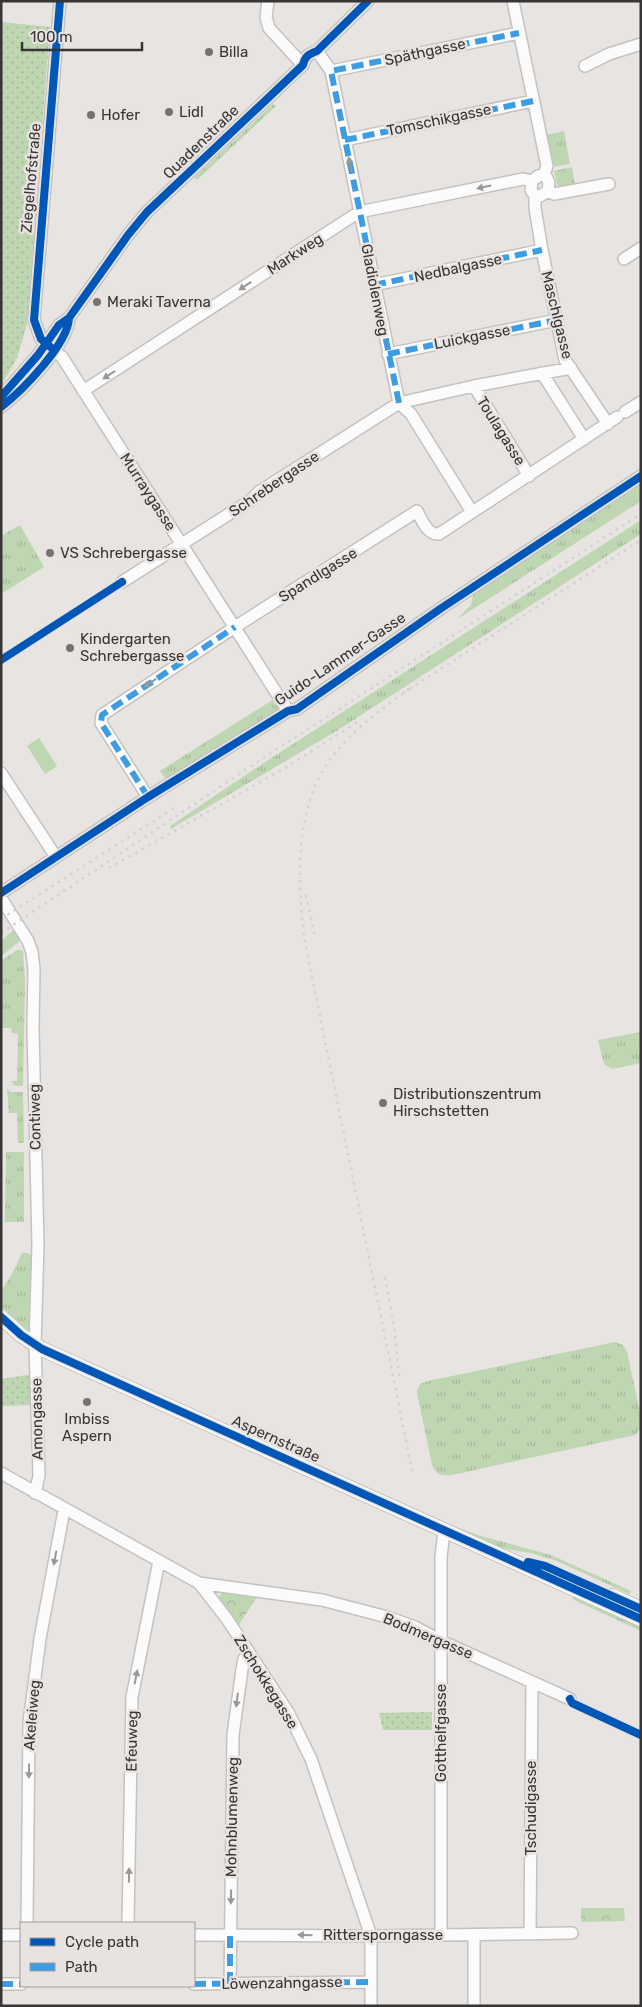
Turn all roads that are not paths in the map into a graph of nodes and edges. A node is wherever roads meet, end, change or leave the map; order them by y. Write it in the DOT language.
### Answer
graph roads {
  1 [pos="60,1"];
  2 [pos="268,1"];
  3 [pos="368,1"];
  4 [pos="513,1"];
  5 [pos="519,32"];
  6 [pos="641,44"];
  7 [pos="317,51"];
  8 [pos="302,65"];
  9 [pos="585,66"];
  10 [pos="330,71"];
  11 [pos="533,101"];
  12 [pos="345,140"];
  13 [pos="544,175"];
  14 [pos="532,181"];
  15 [pos="609,184"];
  16 [pos="548,191"];
  17 [pos="535,196"];
  18 [pos="360,212"];
  19 [pos="641,248"];
  20 [pos="542,250"];
  21 [pos="624,259"];
  22 [pos="374,285"];
  23 [pos="557,320"];
  24 [pos="50,346"];
  25 [pos="388,354"];
  26 [pos="571,368"];
  27 [pos="542,373"];
  28 [pos="474,386"];
  29 [pos="83,391"];
  30 [pos="1,398"];
  31 [pos="641,402"];
  32 [pos="398,403"];
  33 [pos="1,407"];
  34 [pos="617,418"];
  35 [pos="584,439"];
  36 [pos="529,476"];
  37 [pos="641,476"];
  38 [pos="472,512"];
  39 [pos="182,544"];
  40 [pos="122,582"];
  41 [pos="235,627"];
  42 [pos="288,711"];
  43 [pos="1,773"];
  44 [pos="148,797"];
  45 [pos="56,857"];
  46 [pos="1,893"];
  47 [pos="1,898"];
  48 [pos="1,1317"];
  49 [pos="35,1345"];
  50 [pos="1,1473"];
  51 [pos="35,1493"];
  52 [pos="64,1510"];
  53 [pos="444,1531"];
  54 [pos="506,1557"];
  55 [pos="159,1561"];
  56 [pos="199,1583"];
  57 [pos="641,1609"];
  58 [pos="641,1619"];
  59 [pos="441,1641"];
  60 [pos="249,1654"];
  61 [pos="532,1682"];
  62 [pos="570,1699"];
  63 [pos="27,1922"];
  64 [pos="128,1922"];
  65 [pos="572,1933"];
  66 [pos="195,1934"];
  67 [pos="230,1934"];
  68 [pos="530,1934"];
  69 [pos="1,1935"];
  70 [pos="20,1935"];
  71 [pos="441,1935"];
  72 [pos="474,1935"];
  73 [pos="371,1936"];
  74 [pos="371,1982"];
  75 [pos="1,1984"];
  76 [pos="20,1984"];
  77 [pos="195,1984"];
  78 [pos="230,1984"];
  79 [pos="371,2006"];
  80 [pos="474,2006"];
  1 -- 24 [label="street, Ziegelhofstraße"];
  2 -- 8 [label="street"];
  3 -- 7 [label="street, Quadenstraße"];
  4 -- 5 [label="street"];
  5 -- 10 [label="street, Späthgasse"];
  5 -- 11 [label="street"];
  6 -- 9 [label="street"];
  7 -- 8 [label="street, Quadenstraße"];
  7 -- 10 [label="street, Gladiolenweg"];
  8 -- 24 [label="street, Quadenstraße"];
  10 -- 12 [label="street, Gladiolenweg"];
  11 -- 12 [label="street, Tomschikgasse"];
  11 -- 13 [label="street"];
  18 -- 12 [label="street, Gladiolenweg, one-way"];
  13 -- 14 [label="street"];
  13 -- 16 [label="street"];
  14 -- 17 [label="street"];
  14 -- 18 [label="street, Markweg, one-way"];
  15 -- 16 [label="street"];
  16 -- 17 [label="street"];
  17 -- 20 [label="street, Maschlgasse"];
  18 -- 22 [label="street, Gladiolenweg"];
  18 -- 29 [label="street, Markweg, one-way"];
  19 -- 21 [label="street"];
  20 -- 22 [label="street, Nedbalgasse"];
  20 -- 23 [label="street, Maschlgasse"];
  22 -- 25 [label="street, Gladiolenweg"];
  23 -- 25 [label="street, Luickgasse"];
  23 -- 26 [label="street, Maschlgasse"];
  24 -- 29 [label="street, Murraygasse"];
  24 -- 30 [label="street, Quadenstraße"];
  24 -- 33 [label="street, Quadenstraße"];
  25 -- 32 [label="street, Gladiolenweg"];
  26 -- 27 [label="street, Schrebergasse"];
  26 -- 34 [label="street, Maschlgasse"];
  27 -- 28 [label="street, Schrebergasse"];
  27 -- 35 [label="street"];
  28 -- 32 [label="street, Schrebergasse"];
  28 -- 36 [label="street, Toulagasse"];
  29 -- 39 [label="street, Murraygasse"];
  31 -- 34 [label="street, Spandlgasse"];
  32 -- 38 [label="street"];
  32 -- 39 [label="street, Schrebergasse"];
  34 -- 35 [label="street, Spandlgasse"];
  35 -- 36 [label="street, Spandlgasse"];
  36 -- 38 [label="street, Spandlgasse"];
  37 -- 42 [label="street, Guido-Lammer-Gasse"];
  38 -- 41 [label="street, Spandlgasse"];
  39 -- 40 [label="street, Schrebergasse"];
  39 -- 41 [label="street, Murraygasse"];
  41 -- 42 [label="street, Murraygasse"];
  41 -- 44 [label="street, Spandlgasse, one-way"];
  42 -- 44 [label="street, Guido-Lammer-Gasse"];
  43 -- 45 [label="street"];
  44 -- 45 [label="street, Guido-Lammer-Gasse"];
  45 -- 46 [label="street, Guido-Lammer-Gasse"];
  47 -- 49 [label="street, Contiweg"];
  48 -- 49 [label="main road, Aspernstraße"];
  49 -- 51 [label="street, Amongasse"];
  49 -- 53 [label="main road, Aspernstraße"];
  50 -- 51 [label="street, Zschokkegasse"];
  51 -- 52 [label="street, Zschokkegasse"];
  52 -- 55 [label="street, Zschokkegasse"];
  52 -- 63 [label="street, Akeleiweg, one-way"];
  53 -- 54 [label="main road, Aspernstraße"];
  53 -- 59 [label="street, Gotthelfgasse"];
  54 -- 57 [label="main road, Aspernstraße"];
  54 -- 58 [label="main road, Aspernstraße"];
  55 -- 56 [label="street, Zschokkegasse"];
  64 -- 55 [label="street, Efeuweg, one-way"];
  56 -- 59 [label="street, Bodmergasse"];
  56 -- 60 [label="street, Zschokkegasse"];
  59 -- 61 [label="street, Bodmergasse"];
  59 -- 71 [label="street, Gotthelfgasse"];
  60 -- 67 [label="street, Mohnblumenweg, one-way"];
  60 -- 73 [label="street, Zschokkegasse"];
  61 -- 62 [label="street, Bodmergasse"];
  61 -- 68 [label="street, Tschudigasse"];
  65 -- 68 [label="street, Rittersporngasse"];
  66 -- 67 [label="street, Rittersporngasse"];
  73 -- 67 [label="street, Rittersporngasse, one-way"];
  67 -- 78 [label="street, Mohnblumenweg"];
  68 -- 72 [label="street, Rittersporngasse"];
  69 -- 70 [label="street"];
  71 -- 72 [label="street, Rittersporngasse"];
  71 -- 73 [label="street, Rittersporngasse"];
  72 -- 80 [label="street"];
  73 -- 74 [label="street, Zschokkegasse"];
  74 -- 78 [label="street, Löwenzahngasse"];
  74 -- 79 [label="street, Zschokkegasse"];
  75 -- 76 [label="street"];
  77 -- 78 [label="street, Löwenzahngasse"];
}
